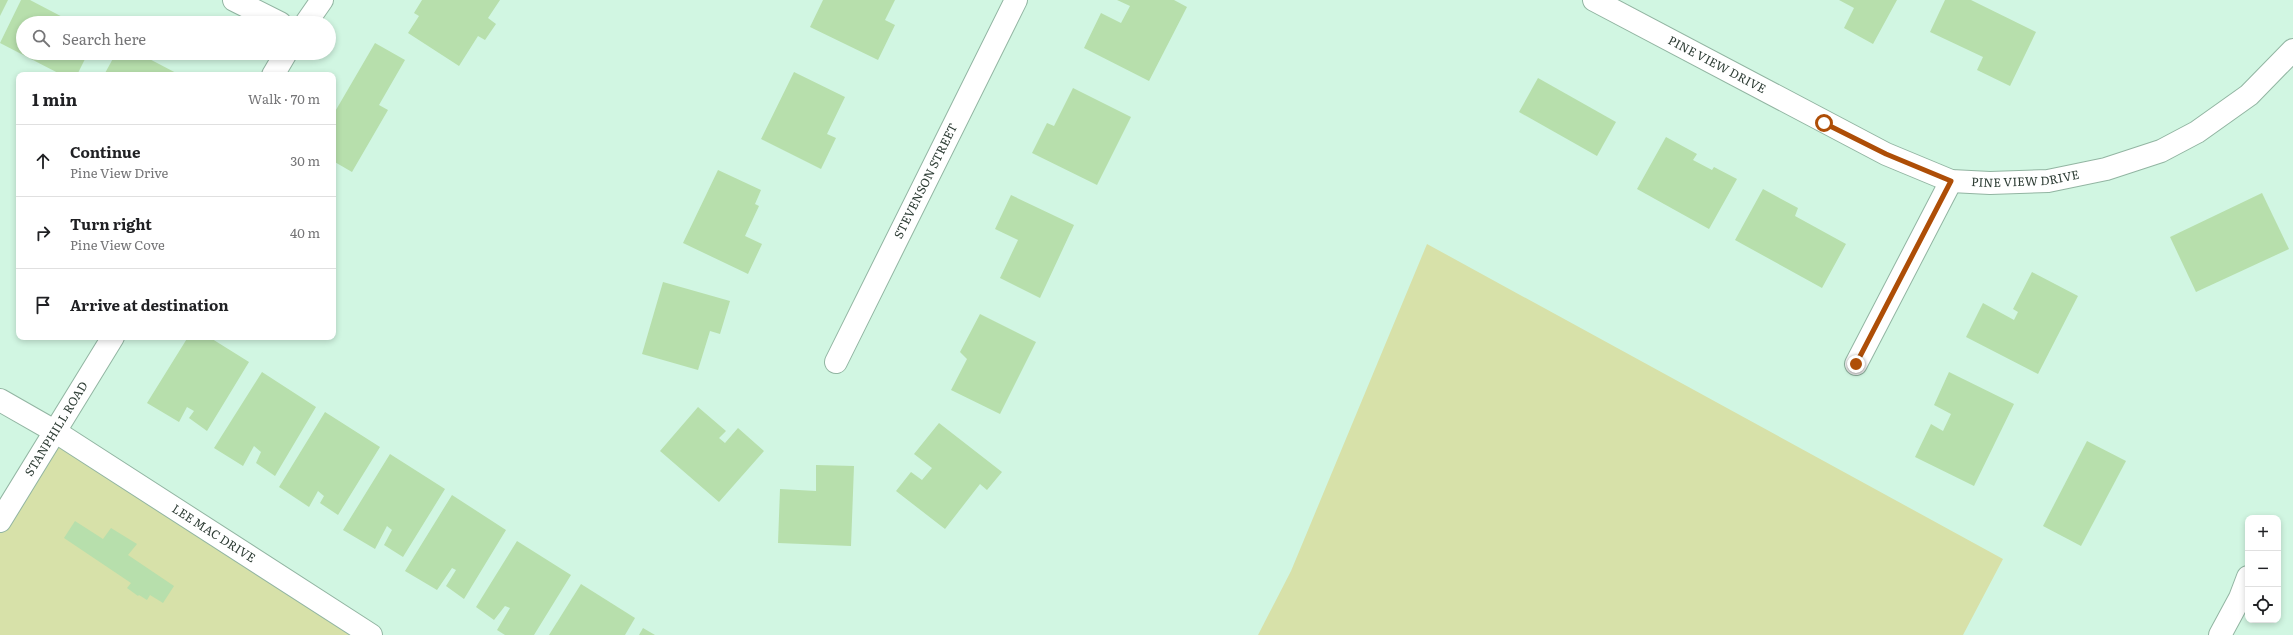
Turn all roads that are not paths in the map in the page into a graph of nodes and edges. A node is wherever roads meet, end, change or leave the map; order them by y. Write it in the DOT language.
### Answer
graph roads {
  1 [pos="234,0"];
  2 [pos="322,0"];
  3 [pos="1016,0"];
  4 [pos="1594,0"];
  5 [pos="266,16"];
  6 [pos="311,16"];
  7 [pos="2293,50"];
  8 [pos="282,60"];
  9 [pos="275,72"];
  10 [pos="1951,181"];
  11 [pos="112,340"];
  12 [pos="836,362"];
  13 [pos="1856,364"];
  14 [pos="0,400"];
  15 [pos="56,432"];
  16 [pos="0,521"];
  17 [pos="2245,585"];
  18 [pos="371,635"];
  19 [pos="2220,635"];
  1 -- 5 [label="street"];
  2 -- 6 [label="street"];
  3 -- 12 [label="street, STEVENSON STREET"];
  4 -- 10 [label="street, PINE VIEW DRIVE"];
  7 -- 10 [label="street, PINE VIEW DRIVE"];
  8 -- 9 [label="street"];
  10 -- 13 [label="street"];
  11 -- 15 [label="street, STANPHILL ROAD"];
  14 -- 15 [label="street, LEE MAC DRIVE"];
  15 -- 16 [label="street, STANPHILL ROAD"];
  15 -- 18 [label="street, LEE MAC DRIVE"];
  17 -- 19 [label="street"];
}
